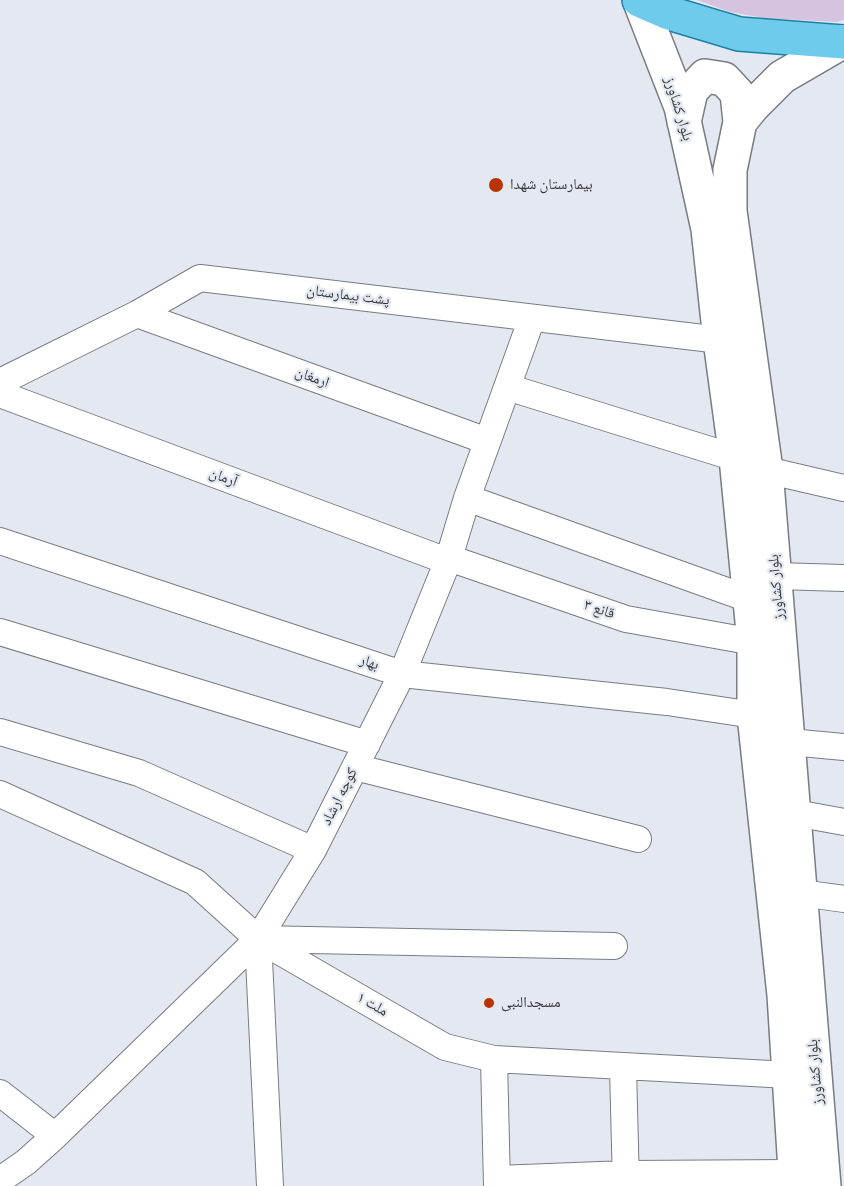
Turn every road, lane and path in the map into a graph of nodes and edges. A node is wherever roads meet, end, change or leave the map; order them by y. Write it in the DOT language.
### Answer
graph roads {
  1 [pos="639,1"];
  2 [pos="843,42"];
  3 [pos="684,122"];
  4 [pos="740,122"];
  5 [pos="137,314"];
  6 [pos="532,318"];
  7 [pos="720,340"];
  8 [pos="0,382"];
  9 [pos="507,387"];
  10 [pos="0,394"];
  11 [pos="487,441"];
  12 [pos="736,458"];
  13 [pos="766,470"];
  14 [pos="844,488"];
  15 [pos="467,498"];
  16 [pos="0,541"];
  17 [pos="448,559"];
  18 [pos="776,576"];
  19 [pos="844,578"];
  20 [pos="750,599"];
  21 [pos="0,632"];
  22 [pos="754,642"];
  23 [pos="402,674"];
  24 [pos="754,715"];
  25 [pos="0,732"];
  26 [pos="790,742"];
  27 [pos="366,744"];
  28 [pos="844,747"];
  29 [pos="355,767"];
  30 [pos="0,794"];
  31 [pos="795,813"];
  32 [pos="844,822"];
  33 [pos="638,839"];
  34 [pos="313,850"];
  35 [pos="801,893"];
  36 [pos="844,899"];
  37 [pos="258,939"];
  38 [pos="614,946"];
  39 [pos="495,1059"];
  40 [pos="623,1067"];
  41 [pos="789,1075"];
  42 [pos="0,1093"];
  43 [pos="55,1136"];
  44 [pos="817,1178"];
  45 [pos="0,1180"];
  46 [pos="626,1180"];
  47 [pos="497,1182"];
  48 [pos="270,1186"];
  1 -- 2 [label="main road"];
  1 -- 3 [label="main road, بلوار کشاورز"];
  2 -- 4 [label="main road, بلوار کشاورز"];
  3 -- 4 [label="main road"];
  3 -- 7 [label="main road, بلوار کشاورز"];
  4 -- 13 [label="main road, بلوار کشاورز"];
  5 -- 6 [label="street, پشت بیمارستان"];
  5 -- 8 [label="street, پشت بیمارستان"];
  5 -- 11 [label="street, ارمغان"];
  6 -- 7 [label="street, پشت بیمارستان"];
  6 -- 9 [label="street, کوچه ارشاد"];
  7 -- 12 [label="main road, بلوار کشاورز"];
  9 -- 11 [label="street, کوچه ارشاد"];
  9 -- 12 [label="street"];
  10 -- 17 [label="street, آرمان"];
  11 -- 15 [label="street, کوچه ارشاد"];
  12 -- 20 [label="main road, بلوار کشاورز"];
  13 -- 14 [label="street"];
  13 -- 18 [label="main road, بلوار کشاورز"];
  15 -- 17 [label="street, کوچه ارشاد"];
  15 -- 20 [label="street"];
  16 -- 23 [label="street, بهار"];
  17 -- 22 [label="street, قانع ۳"];
  17 -- 23 [label="street, کوچه ارشاد"];
  18 -- 19 [label="street"];
  18 -- 26 [label="main road, بلوار کشاورز"];
  20 -- 22 [label="main road, بلوار کشاورز"];
  21 -- 27 [label="street"];
  22 -- 24 [label="main road, بلوار کشاورز"];
  23 -- 24 [label="street, بهار"];
  23 -- 27 [label="street, کوچه ارشاد"];
  24 -- 41 [label="main road, بلوار کشاورز"];
  25 -- 34 [label="street"];
  26 -- 28 [label="street"];
  26 -- 31 [label="main road, بلوار کشاورز"];
  27 -- 29 [label="street, کوچه ارشاد"];
  29 -- 33 [label="street"];
  29 -- 34 [label="street, کوچه ارشاد"];
  30 -- 37 [label="street, ملت ۱"];
  31 -- 32 [label="street"];
  31 -- 35 [label="main road, بلوار کشاورز"];
  34 -- 37 [label="street, کوچه ارشاد"];
  35 -- 36 [label="street"];
  35 -- 44 [label="main road, بلوار کشاورز"];
  37 -- 38 [label="street"];
  37 -- 39 [label="street, ملت ۱"];
  37 -- 43 [label="street, کوچه ارشاد"];
  37 -- 48 [label="street"];
  39 -- 40 [label="street, ملت ۱"];
  39 -- 47 [label="street"];
  40 -- 41 [label="street, ملت ۱"];
  40 -- 46 [label="street"];
  41 -- 44 [label="main road, بلوار کشاورز"];
  42 -- 43 [label="street"];
  43 -- 45 [label="street, کوچه ارشاد"];
  44 -- 46 [label="street"];
  46 -- 47 [label="street"];
}
